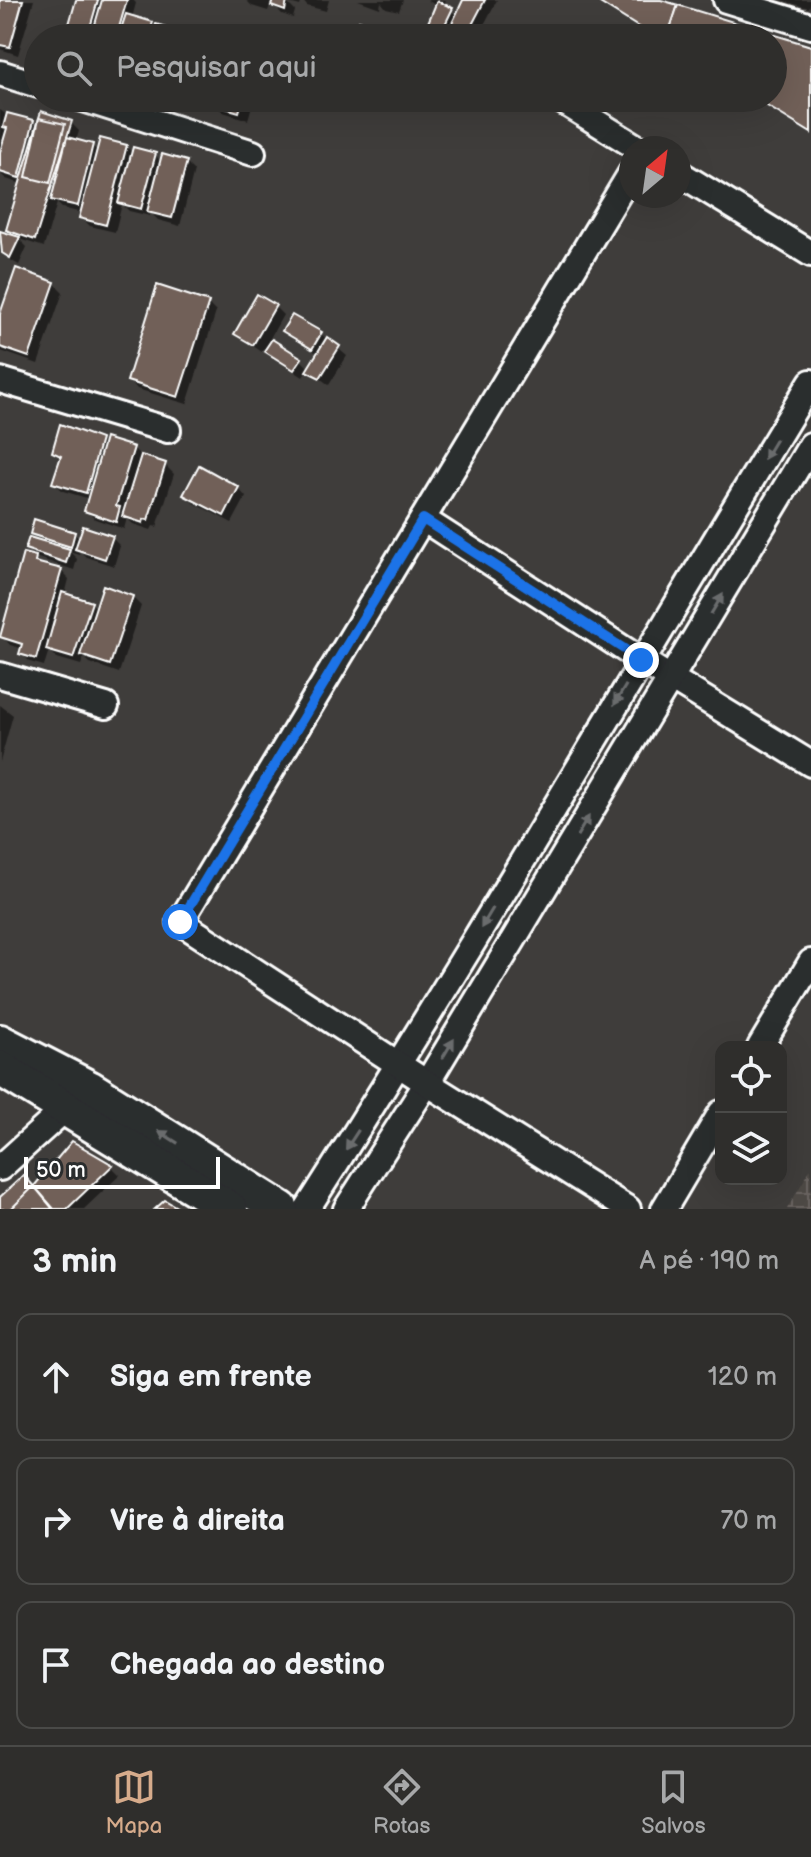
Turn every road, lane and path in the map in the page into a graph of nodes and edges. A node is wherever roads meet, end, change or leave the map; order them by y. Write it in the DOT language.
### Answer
graph roads {
  1 [pos="726,0"];
  2 [pos="811,26"];
  3 [pos="0,73"];
  4 [pos="24,81"];
  5 [pos="124,112"];
  6 [pos="580,112"];
  7 [pos="619,136"];
  8 [pos="253,153"];
  9 [pos="691,180"];
  10 [pos="619,193"];
  11 [pos="811,254"];
  12 [pos="0,380"];
  13 [pos="811,382"];
  14 [pos="168,430"];
  15 [pos="811,445"];
  16 [pos="423,519"];
  17 [pos="641,660"];
  18 [pos="0,675"];
  19 [pos="672,679"];
  20 [pos="106,706"];
  21 [pos="811,764"];
  22 [pos="811,962"];
  23 [pos="764,1041"];
  24 [pos="0,1042"];
  25 [pos="399,1065"];
  26 [pos="0,1068"];
  27 [pos="427,1083"];
  28 [pos="77,1098"];
  29 [pos="715,1123"];
  30 [pos="0,1168"];
  31 [pos="230,1209"];
  32 [pos="281,1209"];
  33 [pos="307,1209"];
  34 [pos="346,1209"];
  35 [pos="628,1209"];
  36 [pos="664,1209"];
  1 -- 2 [label="street"];
  3 -- 4 [label="street"];
  5 -- 8 [label="street"];
  6 -- 7 [label="street"];
  9 -- 11 [label="street"];
  10 -- 16 [label="street"];
  12 -- 14 [label="street"];
  13 -- 17 [label="street, one-way"];
  19 -- 15 [label="street, one-way"];
  16 -- 17 [label="street"];
  16 -- 25 [label="street"];
  17 -- 19 [label="street"];
  17 -- 25 [label="street, one-way"];
  18 -- 20 [label="street"];
  19 -- 21 [label="street"];
  27 -- 19 [label="street, one-way"];
  22 -- 23 [label="street"];
  24 -- 28 [label="main road"];
  25 -- 27 [label="street"];
  25 -- 33 [label="street, one-way"];
  26 -- 28 [label="main road"];
  27 -- 34 [label="street"];
  27 -- 35 [label="street"];
  28 -- 30 [label="street"];
  28 -- 31 [label="main road"];
  32 -- 28 [label="main road, one-way"];
  29 -- 36 [label="street"];
}
